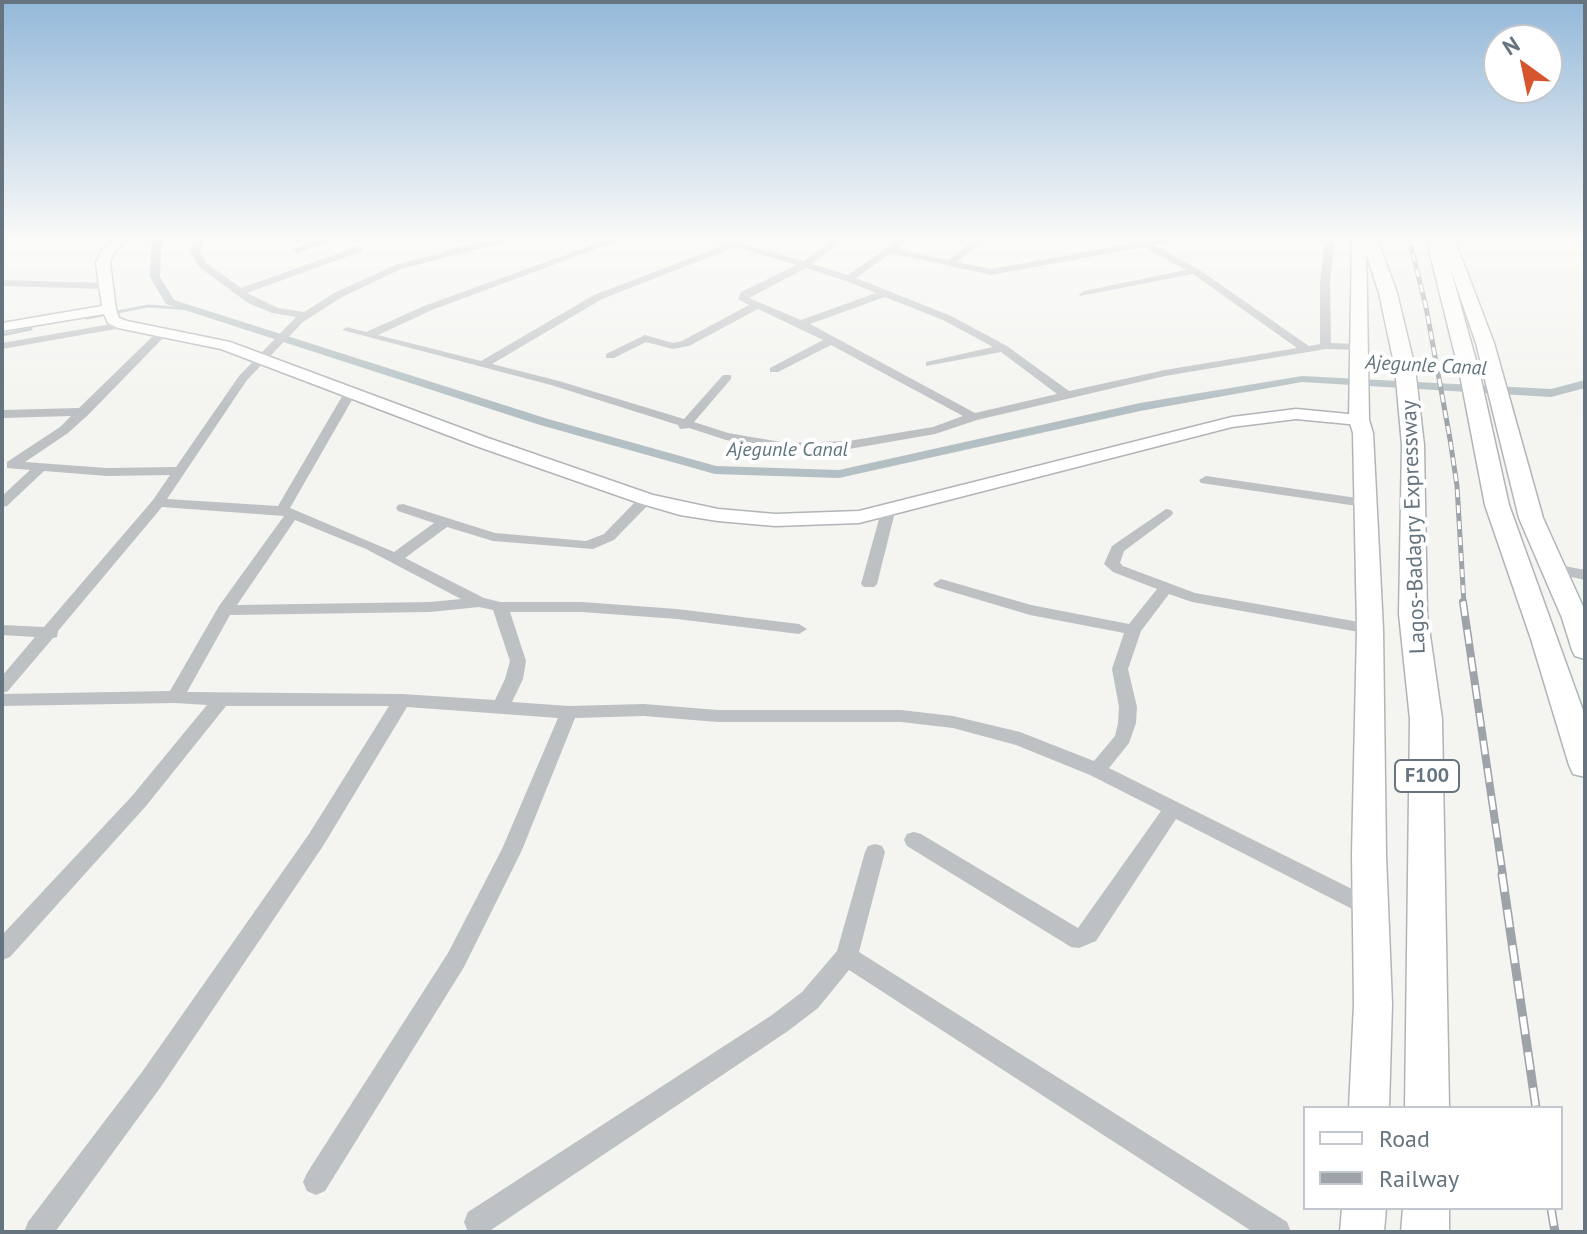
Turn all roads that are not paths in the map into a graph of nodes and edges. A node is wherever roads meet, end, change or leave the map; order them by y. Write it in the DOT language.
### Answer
graph roads {
  1 [pos="108,296"];
  2 [pos="246,296"];
  3 [pos="342,296"];
  4 [pos="462,296"];
  5 [pos="601,296"];
  6 [pos="744,296"];
  7 [pos="879,296"];
  8 [pos="887,296"];
  9 [pos="1230,296"];
  10 [pos="1325,296"];
  11 [pos="1359,296"];
  12 [pos="1389,296"];
  13 [pos="1449,296"];
  14 [pos="1467,296"];
  15 [pos="756,306"];
  16 [pos="114,317"];
  17 [pos="302,318"];
  18 [pos="801,324"];
  19 [pos="2,327"];
  20 [pos="347,330"];
  21 [pos="162,333"];
  22 [pos="368,335"];
  23 [pos="831,340"];
  24 [pos="2,346"];
  25 [pos="1326,346"];
  26 [pos="1003,348"];
  27 [pos="1305,348"];
  28 [pos="264,356"];
  29 [pos="610,356"];
  30 [pos="930,364"];
  31 [pos="482,365"];
  32 [pos="774,370"];
  33 [pos="727,377"];
  34 [pos="1359,382"];
  35 [pos="350,393"];
  36 [pos="1066,395"];
  37 [pos="84,412"];
  38 [pos="2,414"];
  39 [pos="973,417"];
  40 [pos="684,426"];
  41 [pos="7,466"];
  42 [pos="41,467"];
  43 [pos="180,471"];
  44 [pos="1206,480"];
  45 [pos="646,499"];
  46 [pos="2,503"];
  47 [pos="158,503"];
  48 [pos="1364,503"];
  49 [pos="403,508"];
  50 [pos="287,512"];
  51 [pos="888,512"];
  52 [pos="1166,513"];
  53 [pos="444,522"];
  54 [pos="395,558"];
  55 [pos="1554,569"];
  56 [pos="1585,575"];
  57 [pos="869,584"];
  58 [pos="941,584"];
  59 [pos="1165,589"];
  60 [pos="479,602"];
  61 [pos="500,607"];
  62 [pos="225,610"];
  63 [pos="799,629"];
  64 [pos="1370,629"];
  65 [pos="2,630"];
  66 [pos="1133,630"];
  67 [pos="51,633"];
  68 [pos="1585,650"];
  69 [pos="2,687"];
  70 [pos="175,697"];
  71 [pos="2,700"];
  72 [pos="221,700"];
  73 [pos="402,700"];
  74 [pos="501,707"];
  75 [pos="569,712"];
  76 [pos="1585,765"];
  77 [pos="1097,770"];
  78 [pos="1172,810"];
  79 [pos="914,840"];
  80 [pos="875,852"];
  81 [pos="1373,909"];
  82 [pos="2,950"];
  83 [pos="847,956"];
  84 [pos="1369,1106"];
  85 [pos="1427,1106"];
  86 [pos="316,1182"];
  87 [pos="1364,1210"];
  88 [pos="1426,1210"];
  89 [pos="478,1222"];
  90 [pos="38,1232"];
  91 [pos="1277,1232"];
  92 [pos="1362,1232"];
  93 [pos="1425,1232"];
  1 -- 16 [label="street"];
  2 -- 17 [label="street"];
  3 -- 17 [label="street"];
  4 -- 22 [label="street"];
  5 -- 31 [label="street"];
  6 -- 15 [label="street"];
  7 -- 18 [label="street"];
  8 -- 26 [label="street"];
  9 -- 27 [label="street"];
  10 -- 25 [label="street"];
  11 -- 34 [label="main road"];
  12 -- 85 [label="highway, Lagos-Badagry Expressway / F100"];
  13 -- 76 [label="highway"];
  14 -- 55 [label="main road"];
  15 -- 18 [label="street"];
  15 -- 29 [label="street"];
  16 -- 19 [label="street"];
  16 -- 21 [label="street"];
  16 -- 24 [label="street"];
  17 -- 28 [label="street"];
  18 -- 23 [label="street"];
  20 -- 22 [label="street"];
  21 -- 28 [label="street"];
  21 -- 37 [label="street"];
  22 -- 31 [label="street"];
  23 -- 32 [label="street"];
  23 -- 39 [label="street"];
  25 -- 27 [label="street"];
  25 -- 34 [label="street"];
  26 -- 30 [label="street"];
  26 -- 36 [label="street"];
  27 -- 36 [label="street"];
  28 -- 35 [label="street"];
  28 -- 43 [label="street"];
  31 -- 40 [label="street"];
  33 -- 40 [label="street"];
  34 -- 48 [label="main road"];
  34 -- 51 [label="street"];
  35 -- 45 [label="street"];
  35 -- 50 [label="street"];
  36 -- 39 [label="street"];
  37 -- 38 [label="street"];
  37 -- 41 [label="street"];
  39 -- 40 [label="street"];
  41 -- 42 [label="street"];
  42 -- 43 [label="street"];
  42 -- 46 [label="street"];
  43 -- 47 [label="street"];
  44 -- 48 [label="street"];
  45 -- 51 [label="street"];
  45 -- 53 [label="street"];
  47 -- 50 [label="street"];
  47 -- 67 [label="street"];
  48 -- 64 [label="main road"];
  49 -- 53 [label="street"];
  50 -- 54 [label="street"];
  50 -- 62 [label="street"];
  51 -- 57 [label="street"];
  52 -- 59 [label="street"];
  53 -- 54 [label="street"];
  54 -- 60 [label="street"];
  55 -- 56 [label="street"];
  55 -- 68 [label="main road"];
  58 -- 66 [label="street"];
  59 -- 64 [label="street"];
  59 -- 66 [label="street"];
  60 -- 61 [label="street"];
  60 -- 62 [label="street"];
  61 -- 63 [label="street"];
  61 -- 74 [label="street"];
  62 -- 70 [label="street"];
  64 -- 81 [label="main road"];
  65 -- 67 [label="street"];
  66 -- 77 [label="street"];
  67 -- 69 [label="street"];
  70 -- 71 [label="street"];
  70 -- 72 [label="street"];
  72 -- 73 [label="street"];
  72 -- 82 [label="street"];
  73 -- 74 [label="street"];
  73 -- 90 [label="street"];
  74 -- 75 [label="street"];
  75 -- 77 [label="street"];
  75 -- 86 [label="street"];
  77 -- 78 [label="street"];
  78 -- 79 [label="street"];
  78 -- 81 [label="street"];
  80 -- 83 [label="street"];
  81 -- 84 [label="main road"];
  83 -- 89 [label="street"];
  83 -- 91 [label="street"];
  87 -- 92 [label="main road"];
  88 -- 93 [label="highway"];
}
